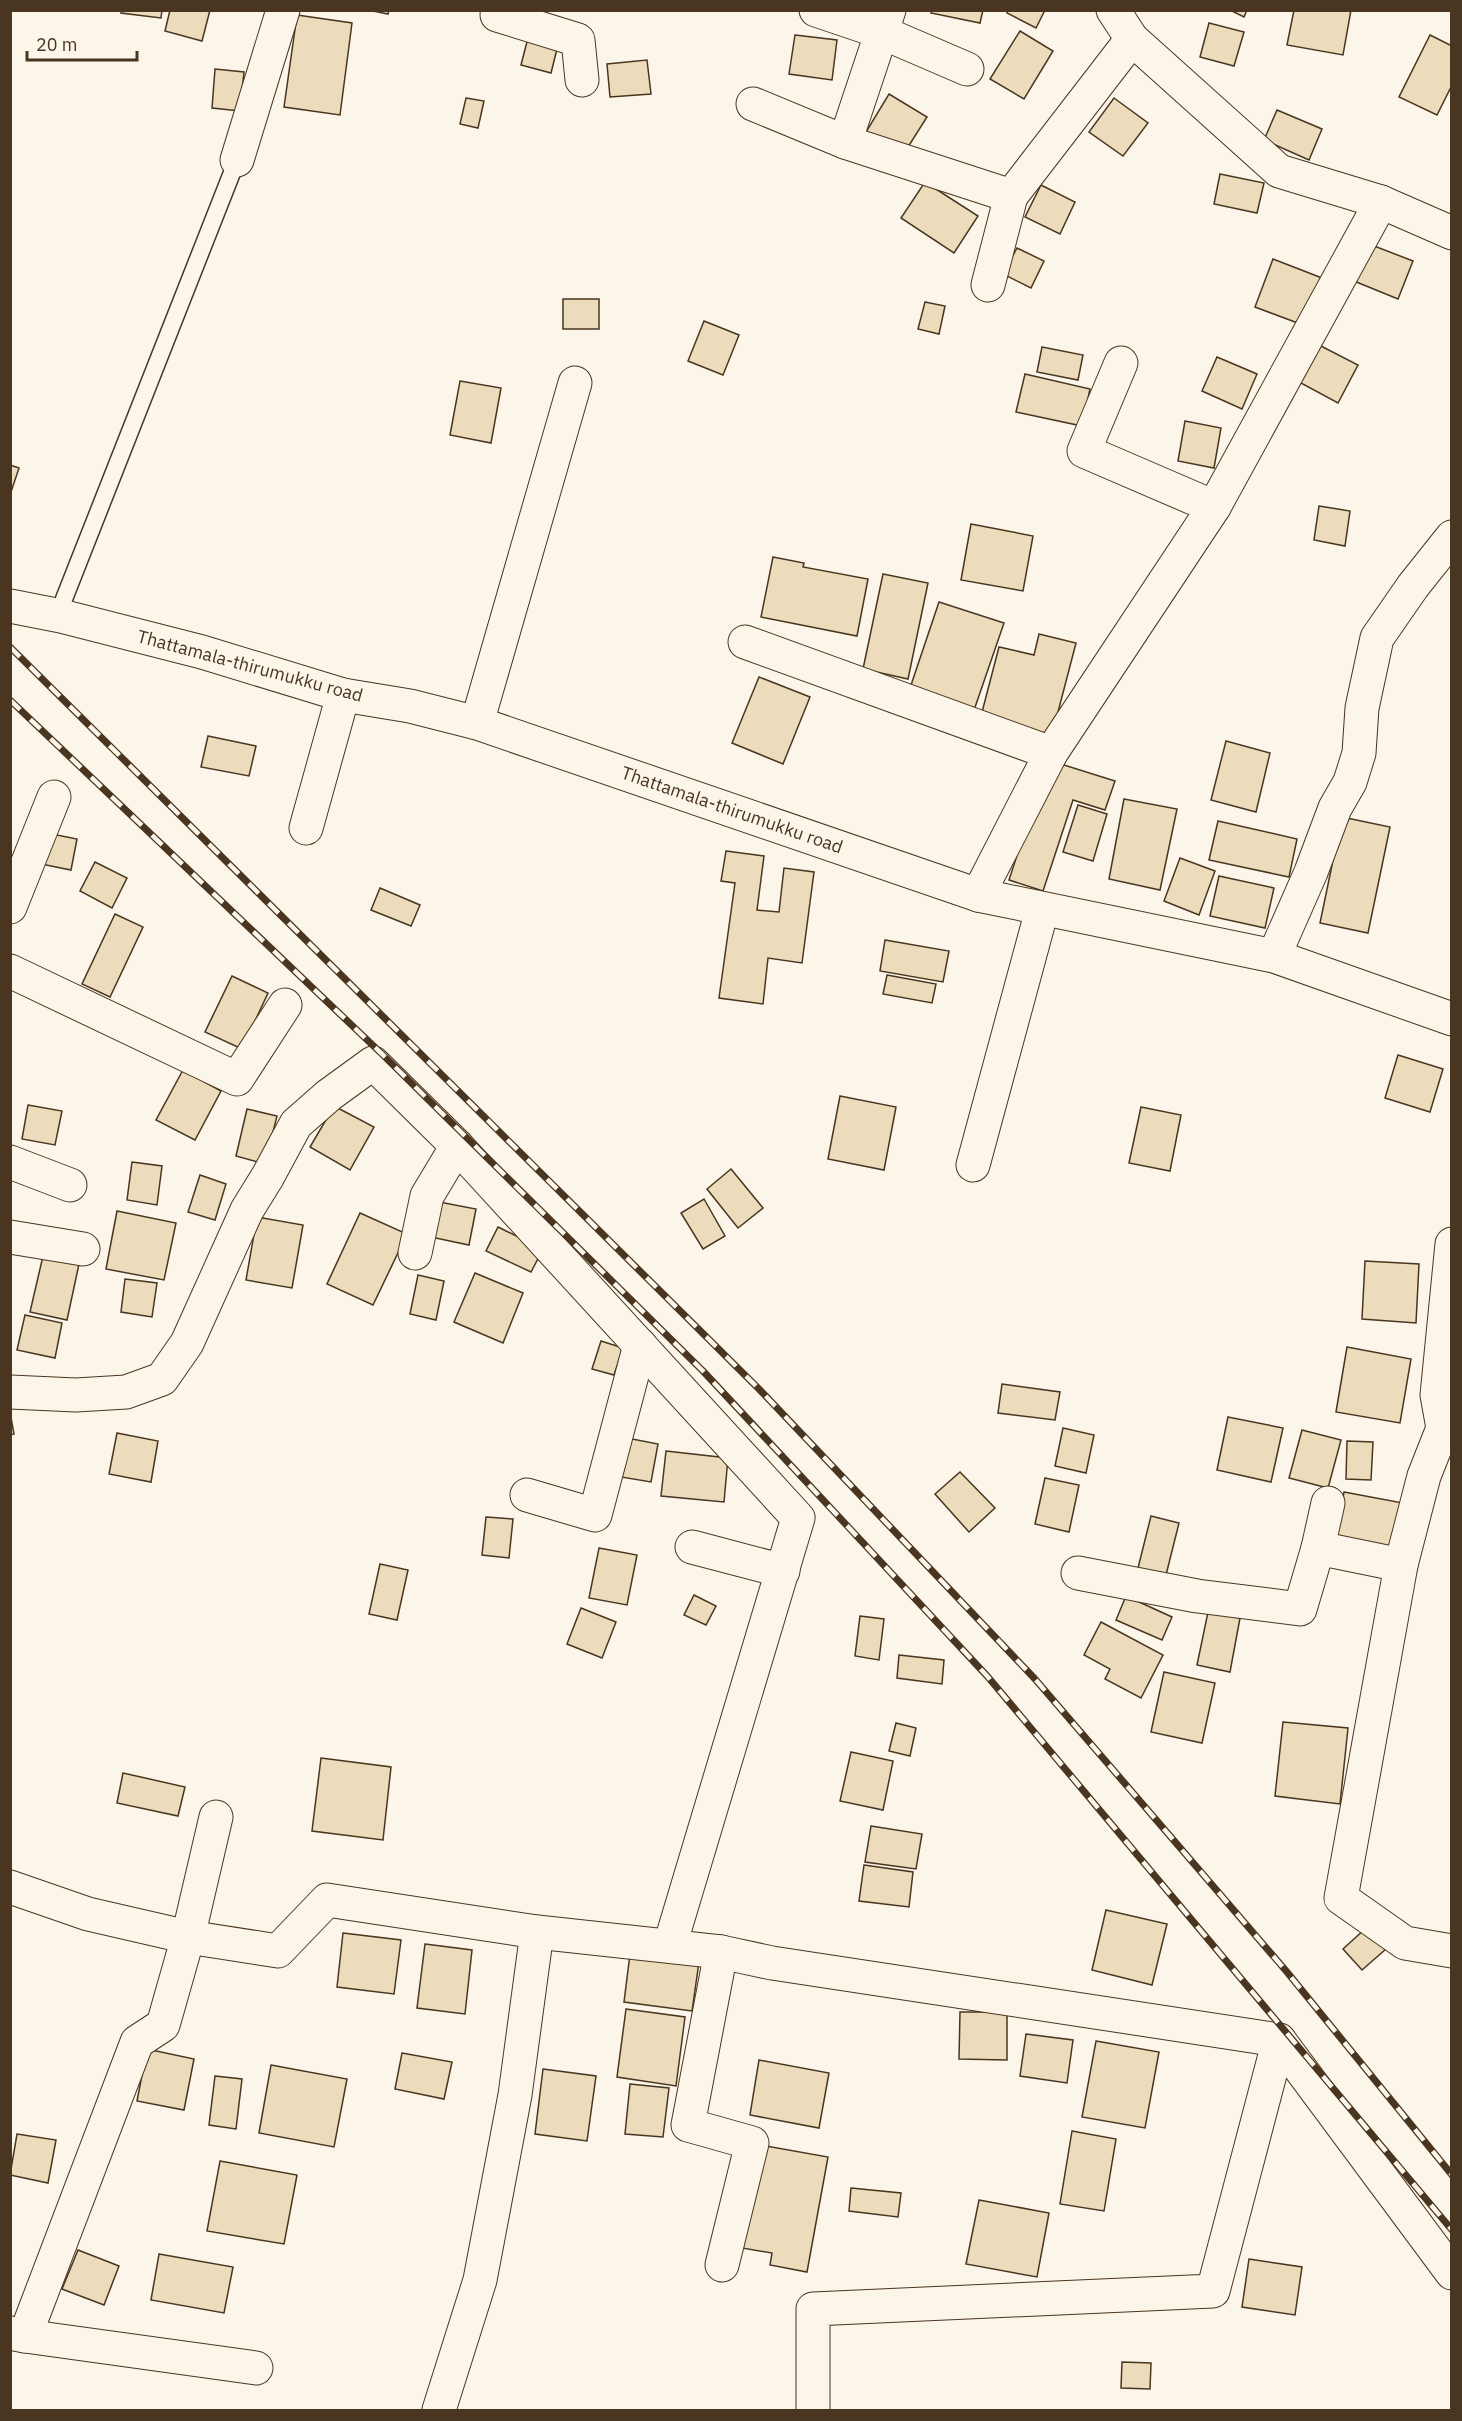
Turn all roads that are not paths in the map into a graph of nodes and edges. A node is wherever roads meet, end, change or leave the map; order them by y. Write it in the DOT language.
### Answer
graph roads {
  1 [pos="283,10"];
  2 [pos="499,10"];
  3 [pos="816,10"];
  4 [pos="1113,10"];
  5 [pos="885,21"];
  6 [pos="1132,39"];
  7 [pos="967,69"];
  8 [pos="582,80"];
  9 [pos="753,104"];
  10 [pos="845,142"];
  11 [pos="237,160"];
  12 [pos="1011,196"];
  13 [pos="1381,202"];
  14 [pos="1452,233"];
  15 [pos="988,285"];
  16 [pos="1121,363"];
  17 [pos="575,383"];
  18 [pos="1214,507"];
  19 [pos="1452,537"];
  20 [pos="10,606"];
  21 [pos="61,616"];
  22 [pos="745,642"];
  23 [pos="343,695"];
  24 [pos="477,723"];
  25 [pos="1051,753"];
  26 [pos="54,797"];
  27 [pos="306,828"];
  28 [pos="978,895"];
  29 [pos="10,907"];
  30 [pos="1042,910"];
  31 [pos="1274,956"];
  32 [pos="10,971"];
  33 [pos="285,1005"];
  34 [pos="1452,1019"];
  35 [pos="457,1146"];
  36 [pos="10,1162"];
  37 [pos="972,1165"];
  38 [pos="70,1185"];
  39 [pos="10,1237"];
  40 [pos="1452,1244"];
  41 [pos="83,1249"];
  42 [pos="415,1253"];
  43 [pos="640,1345"];
  44 [pos="10,1392"];
  45 [pos="1447,1432"];
  46 [pos="527,1495"];
  47 [pos="1328,1503"];
  48 [pos="692,1547"];
  49 [pos="1318,1548"];
  50 [pos="1401,1565"];
  51 [pos="783,1571"];
  52 [pos="1078,1573"];
  53 [pos="216,1817"];
  54 [pos="10,1887"];
  55 [pos="537,1932"];
  56 [pos="188,1936"];
  57 [pos="670,1945"];
  58 [pos="721,1952"];
  59 [pos="1452,1952"];
  60 [pos="1279,2040"];
  61 [pos="722,2265"];
  62 [pos="1452,2274"];
  63 [pos="18,2335"];
  64 [pos="256,2368"];
  65 [pos="439,2410"];
  66 [pos="813,2410"];
  1 -- 11 [label="street"];
  2 -- 8 [label="street"];
  3 -- 5 [label="street"];
  4 -- 6 [label="street"];
  5 -- 7 [label="street"];
  5 -- 10 [label="street"];
  6 -- 12 [label="street"];
  6 -- 13 [label="street"];
  9 -- 10 [label="street"];
  10 -- 12 [label="street"];
  11 -- 21 [label="lane"];
  12 -- 15 [label="street"];
  13 -- 14 [label="street"];
  13 -- 18 [label="street"];
  16 -- 18 [label="street"];
  17 -- 24 [label="street"];
  18 -- 25 [label="street"];
  19 -- 31 [label="street"];
  20 -- 21 [label="street, Thattamala-thirumukku road"];
  21 -- 23 [label="street, Thattamala-thirumukku road"];
  22 -- 25 [label="street"];
  23 -- 24 [label="street, Thattamala-thirumukku road"];
  23 -- 27 [label="street"];
  24 -- 28 [label="street, Thattamala-thirumukku road"];
  25 -- 28 [label="street"];
  26 -- 29 [label="street"];
  28 -- 30 [label="street, Thattamala-thirumukku road"];
  30 -- 31 [label="street, Thattamala-thirumukku road"];
  30 -- 37 [label="street"];
  31 -- 34 [label="street, Thattamala-thirumukku road"];
  32 -- 33 [label="street"];
  35 -- 42 [label="street"];
  35 -- 43 [label="street"];
  35 -- 44 [label="street"];
  36 -- 38 [label="street"];
  39 -- 41 [label="street"];
  40 -- 45 [label="street"];
  43 -- 46 [label="street"];
  43 -- 51 [label="street"];
  45 -- 50 [label="street"];
  47 -- 49 [label="street"];
  48 -- 51 [label="street"];
  49 -- 50 [label="street"];
  49 -- 52 [label="street"];
  50 -- 59 [label="street"];
  51 -- 57 [label="street"];
  53 -- 56 [label="street"];
  54 -- 56 [label="street"];
  55 -- 56 [label="street"];
  55 -- 57 [label="street"];
  55 -- 65 [label="street"];
  56 -- 63 [label="street"];
  57 -- 58 [label="street"];
  58 -- 60 [label="street"];
  58 -- 61 [label="street"];
  60 -- 62 [label="street"];
  60 -- 66 [label="street"];
  63 -- 64 [label="street"];
}
